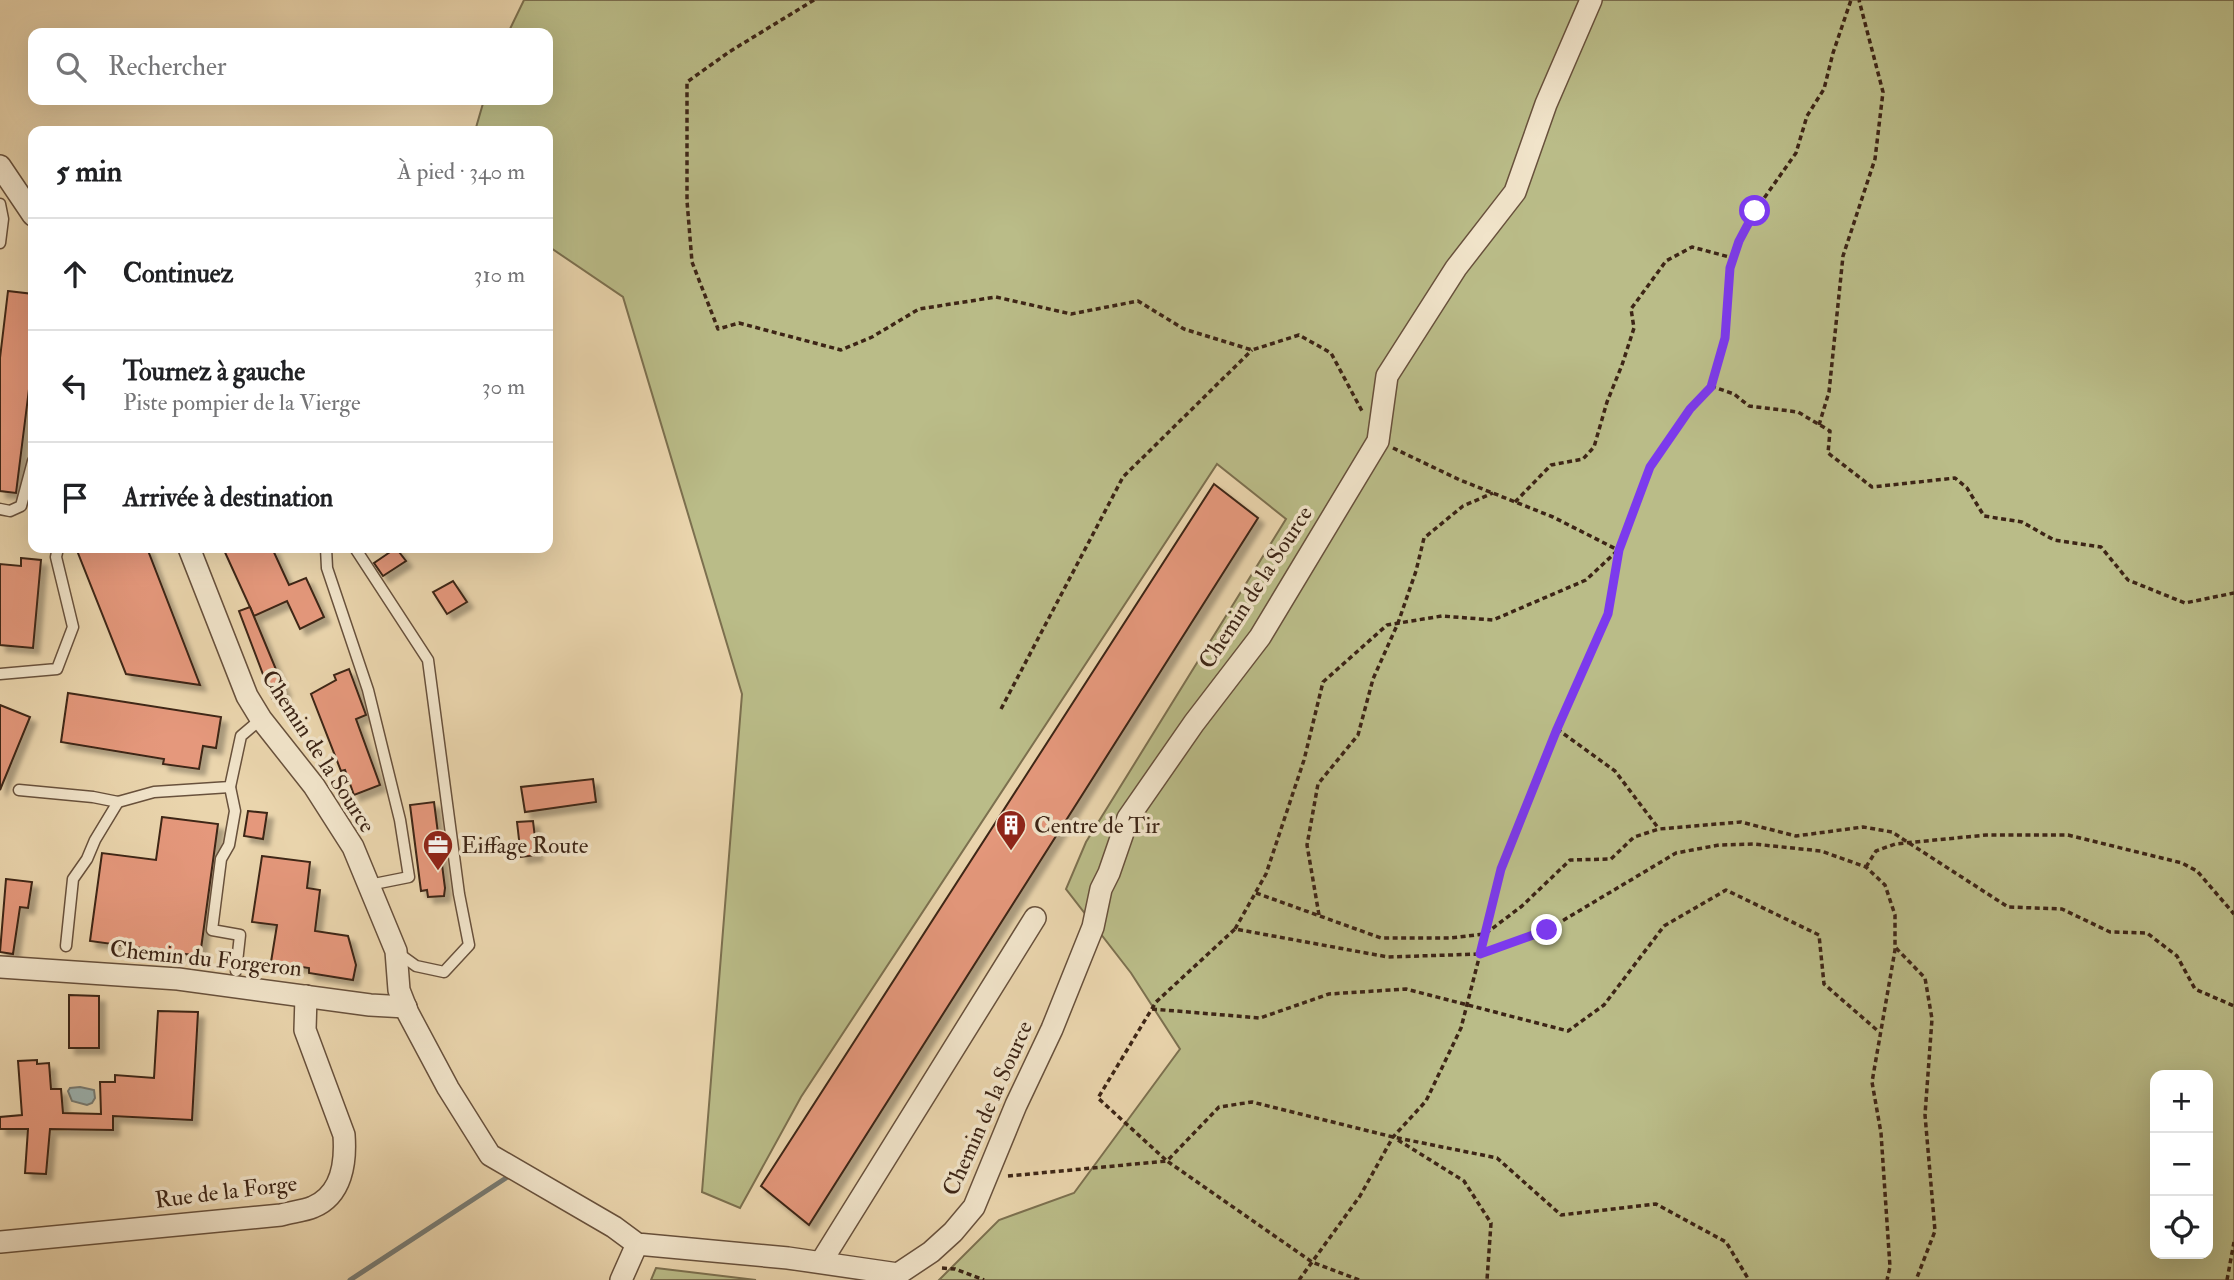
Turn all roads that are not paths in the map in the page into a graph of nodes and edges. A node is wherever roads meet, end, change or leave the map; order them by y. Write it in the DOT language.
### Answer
graph roads {
  1 [pos="1591,0"];
  2 [pos="0,166"];
  3 [pos="0,204"];
  4 [pos="28,208"];
  5 [pos="0,243"];
  6 [pos="28,480"];
  7 [pos="0,509"];
  8 [pos="57,553"];
  9 [pos="191,553"];
  10 [pos="326,553"];
  11 [pos="358,553"];
  12 [pos="0,674"];
  13 [pos="261,719"];
  14 [pos="230,787"];
  15 [pos="19,790"];
  16 [pos="118,802"];
  17 [pos="369,885"];
  18 [pos="1035,918"];
  19 [pos="66,946"];
  20 [pos="396,951"];
  21 [pos="0,967"];
  22 [pos="236,971"];
  23 [pos="306,996"];
  24 [pos="406,1007"];
  25 [pos="0,1242"];
  26 [pos="637,1244"];
  27 [pos="821,1262"];
  28 [pos="621,1280"];
  1 -- 27 [label="street, Chemin de la Source"];
  2 -- 4 [label="street"];
  3 -- 5 [label="lane"];
  6 -- 7 [label="lane"];
  8 -- 12 [label="lane"];
  9 -- 13 [label="street, Chemin de la Source"];
  10 -- 17 [label="lane"];
  11 -- 20 [label="lane"];
  13 -- 14 [label="lane"];
  13 -- 17 [label="street, Chemin de la Source"];
  14 -- 16 [label="lane"];
  14 -- 22 [label="lane"];
  15 -- 16 [label="lane"];
  16 -- 19 [label="lane"];
  17 -- 20 [label="street, Chemin de la Source"];
  18 -- 27 [label="street"];
  20 -- 24 [label="street, Chemin de la Source"];
  21 -- 23 [label="street, Chemin du Forgeron"];
  23 -- 24 [label="street, Chemin du Forgeron"];
  23 -- 25 [label="street, Rue de la Forge"];
  24 -- 26 [label="street, Chemin de la Source"];
  26 -- 27 [label="street, Chemin de la Source"];
  26 -- 28 [label="street"];
}
